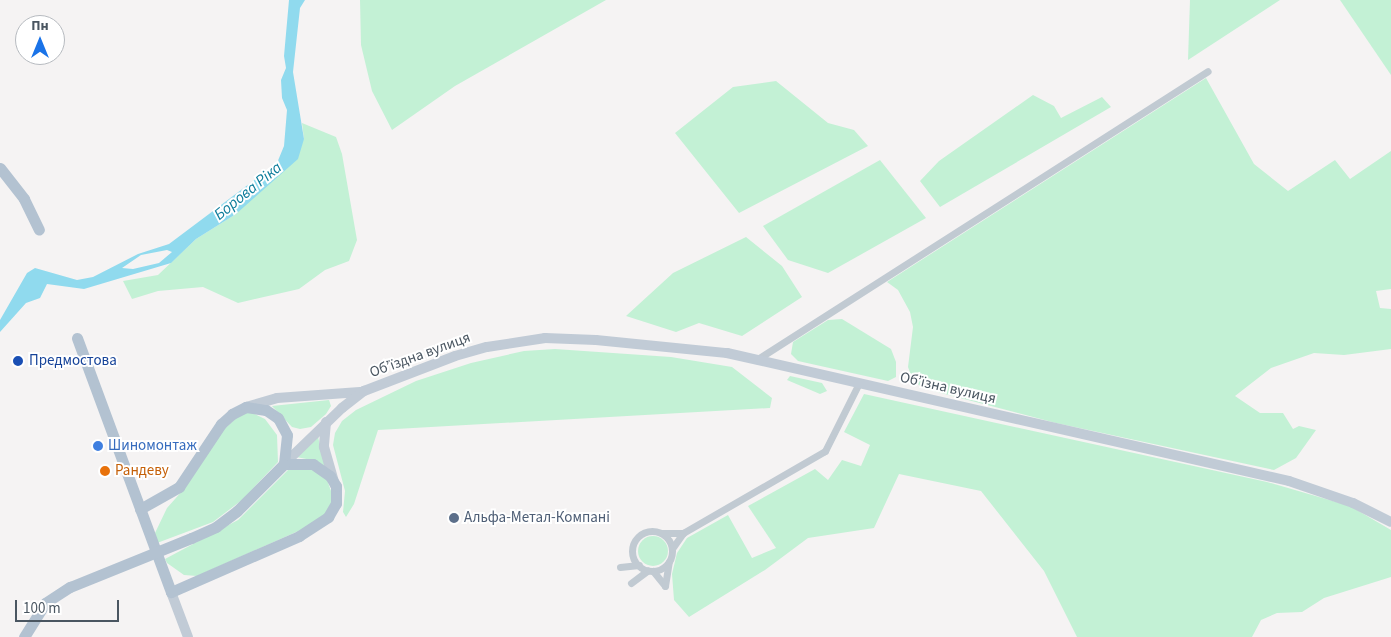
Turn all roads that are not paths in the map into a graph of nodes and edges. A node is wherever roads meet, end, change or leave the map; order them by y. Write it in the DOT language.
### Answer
graph roads {
  1 [pos="1208,71"];
  2 [pos="0,168"];
  3 [pos="39,230"];
  4 [pos="77,338"];
  5 [pos="487,348"];
  6 [pos="756,360"];
  7 [pos="859,383"];
  8 [pos="364,391"];
  9 [pos="246,406"];
  10 [pos="326,422"];
  11 [pos="284,464"];
  12 [pos="336,486"];
  13 [pos="140,509"];
  14 [pos="1391,522"];
  15 [pos="662,533"];
  16 [pos="683,533"];
  17 [pos="672,549"];
  18 [pos="632,556"];
  19 [pos="669,562"];
  20 [pos="645,569"];
  21 [pos="171,592"];
  22 [pos="24,637"];
  23 [pos="188,637"];
  1 -- 6 [label="street"];
  2 -- 3 [label="main road"];
  4 -- 13 [label="main road"];
  5 -- 6 [label="main road, Об’їзна вулиця"];
  5 -- 8 [label="main road, Об’їздна вулиця"];
  6 -- 7 [label="main road, Об’їзна вулиця"];
  7 -- 14 [label="main road, Об’їзна вулиця"];
  7 -- 16 [label="street"];
  8 -- 9 [label="main road"];
  8 -- 10 [label="main road"];
  9 -- 11 [label="main road"];
  9 -- 13 [label="main road"];
  10 -- 11 [label="main road"];
  10 -- 12 [label="main road"];
  11 -- 12 [label="main road"];
  11 -- 22 [label="main road, bridge"];
  12 -- 21 [label="main road"];
  13 -- 21 [label="main road"];
  15 -- 16 [label="street"];
  15 -- 17 [label="street"];
  15 -- 18 [label="street"];
  16 -- 17 [label="street"];
  17 -- 19 [label="street"];
  18 -- 20 [label="street"];
  18 -- 20 [label="street"];
  19 -- 20 [label="street"];
  19 -- 20 [label="street"];
  21 -- 23 [label="main road"];
}
